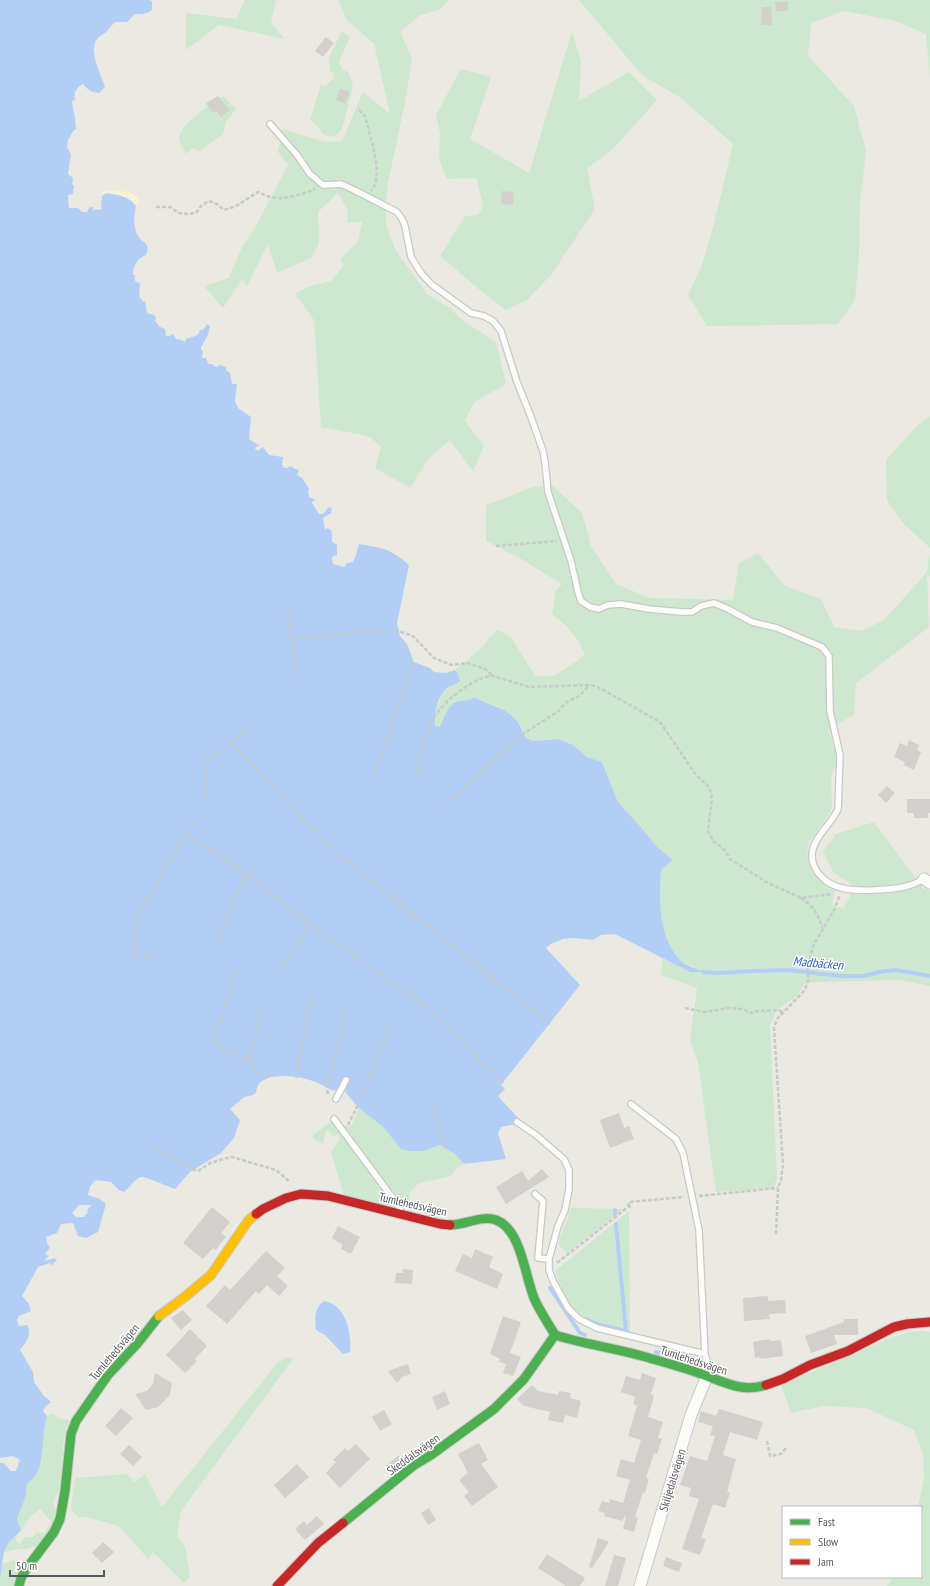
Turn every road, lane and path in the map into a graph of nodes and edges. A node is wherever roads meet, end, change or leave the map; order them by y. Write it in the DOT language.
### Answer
graph roads {
  1 [pos="359,110"];
  2 [pos="270,124"];
  3 [pos="323,185"];
  4 [pos="367,196"];
  5 [pos="156,207"];
  6 [pos="565,541"];
  7 [pos="496,546"];
  8 [pos="287,610"];
  9 [pos="293,640"];
  10 [pos="414,662"];
  11 [pos="493,676"];
  12 [pos="299,679"];
  13 [pos="590,685"];
  14 [pos="251,726"];
  15 [pos="231,742"];
  16 [pos="374,772"];
  17 [pos="417,775"];
  18 [pos="205,797"];
  19 [pos="446,803"];
  20 [pos="194,822"];
  21 [pos="187,834"];
  22 [pos="247,873"];
  23 [pos="927,881"];
  24 [pos="842,888"];
  25 [pos="839,897"];
  26 [pos="801,898"];
  27 [pos="311,924"];
  28 [pos="823,929"];
  29 [pos="218,940"];
  30 [pos="154,956"];
  31 [pos="284,964"];
  32 [pos="237,970"];
  33 [pos="311,996"];
  34 [pos="263,1008"];
  35 [pos="347,1008"];
  36 [pos="685,1008"];
  37 [pos="783,1013"];
  38 [pos="550,1024"];
  39 [pos="391,1027"];
  40 [pos="248,1060"];
  41 [pos="270,1077"];
  42 [pos="296,1078"];
  43 [pos="346,1080"];
  44 [pos="503,1083"];
  45 [pos="327,1089"];
  46 [pos="336,1099"];
  47 [pos="631,1104"];
  48 [pos="434,1106"];
  49 [pos="334,1119"];
  50 [pos="517,1122"];
  51 [pos="348,1124"];
  52 [pos="156,1148"];
  53 [pos="446,1149"];
  54 [pos="276,1170"];
  55 [pos="535,1194"];
  56 [pos="631,1206"];
  57 [pos="400,1213"];
  58 [pos="776,1234"];
  59 [pos="549,1259"];
  60 [pos="550,1270"];
  61 [pos="930,1322"];
  62 [pos="555,1335"];
  63 [pos="706,1354"];
  64 [pos="707,1376"];
  65 [pos="767,1441"];
  66 [pos="787,1446"];
  67 [pos="19,1586"];
  68 [pos="277,1586"];
  69 [pos="640,1586"];
  1 -- 4 [label="path"];
  2 -- 3 [label="lane"];
  3 -- 4 [label="lane"];
  3 -- 5 [label="path"];
  4 -- 6 [label="lane"];
  6 -- 7 [label="path"];
  6 -- 24 [label="lane"];
  8 -- 9 [label="path"];
  9 -- 11 [label="path"];
  9 -- 12 [label="path"];
  10 -- 16 [label="path"];
  11 -- 13 [label="path"];
  11 -- 17 [label="path"];
  13 -- 19 [label="path"];
  13 -- 26 [label="path"];
  14 -- 15 [label="path"];
  15 -- 18 [label="path"];
  15 -- 38 [label="path"];
  20 -- 21 [label="path"];
  21 -- 22 [label="path"];
  21 -- 30 [label="path"];
  22 -- 27 [label="path"];
  22 -- 29 [label="path"];
  23 -- 24 [label="lane"];
  24 -- 25 [label="path"];
  25 -- 26 [label="path"];
  25 -- 28 [label="path"];
  26 -- 28 [label="path"];
  27 -- 31 [label="path"];
  27 -- 44 [label="path"];
  28 -- 37 [label="path"];
  32 -- 40 [label="path"];
  33 -- 42 [label="path"];
  34 -- 40 [label="path"];
  35 -- 45 [label="path"];
  36 -- 37 [label="path"];
  37 -- 58 [label="path"];
  39 -- 51 [label="path"];
  40 -- 41 [label="path"];
  43 -- 46 [label="lane"];
  47 -- 63 [label="lane"];
  48 -- 53 [label="path"];
  49 -- 57 [label="lane"];
  50 -- 59 [label="lane"];
  52 -- 54 [label="path"];
  55 -- 59 [label="lane"];
  56 -- 60 [label="path"];
  57 -- 62 [label="street, Tumlehedsvägen"];
  57 -- 67 [label="street, Tumlehedsvägen"];
  59 -- 60 [label="lane"];
  60 -- 63 [label="lane"];
  61 -- 64 [label="street, Tumlehedsvägen"];
  62 -- 64 [label="street, Tumlehedsvägen"];
  62 -- 68 [label="street, Skeddalsvägen"];
  63 -- 64 [label="lane"];
  64 -- 69 [label="street, Skiljedalsvägen"];
  65 -- 66 [label="path"];
}
